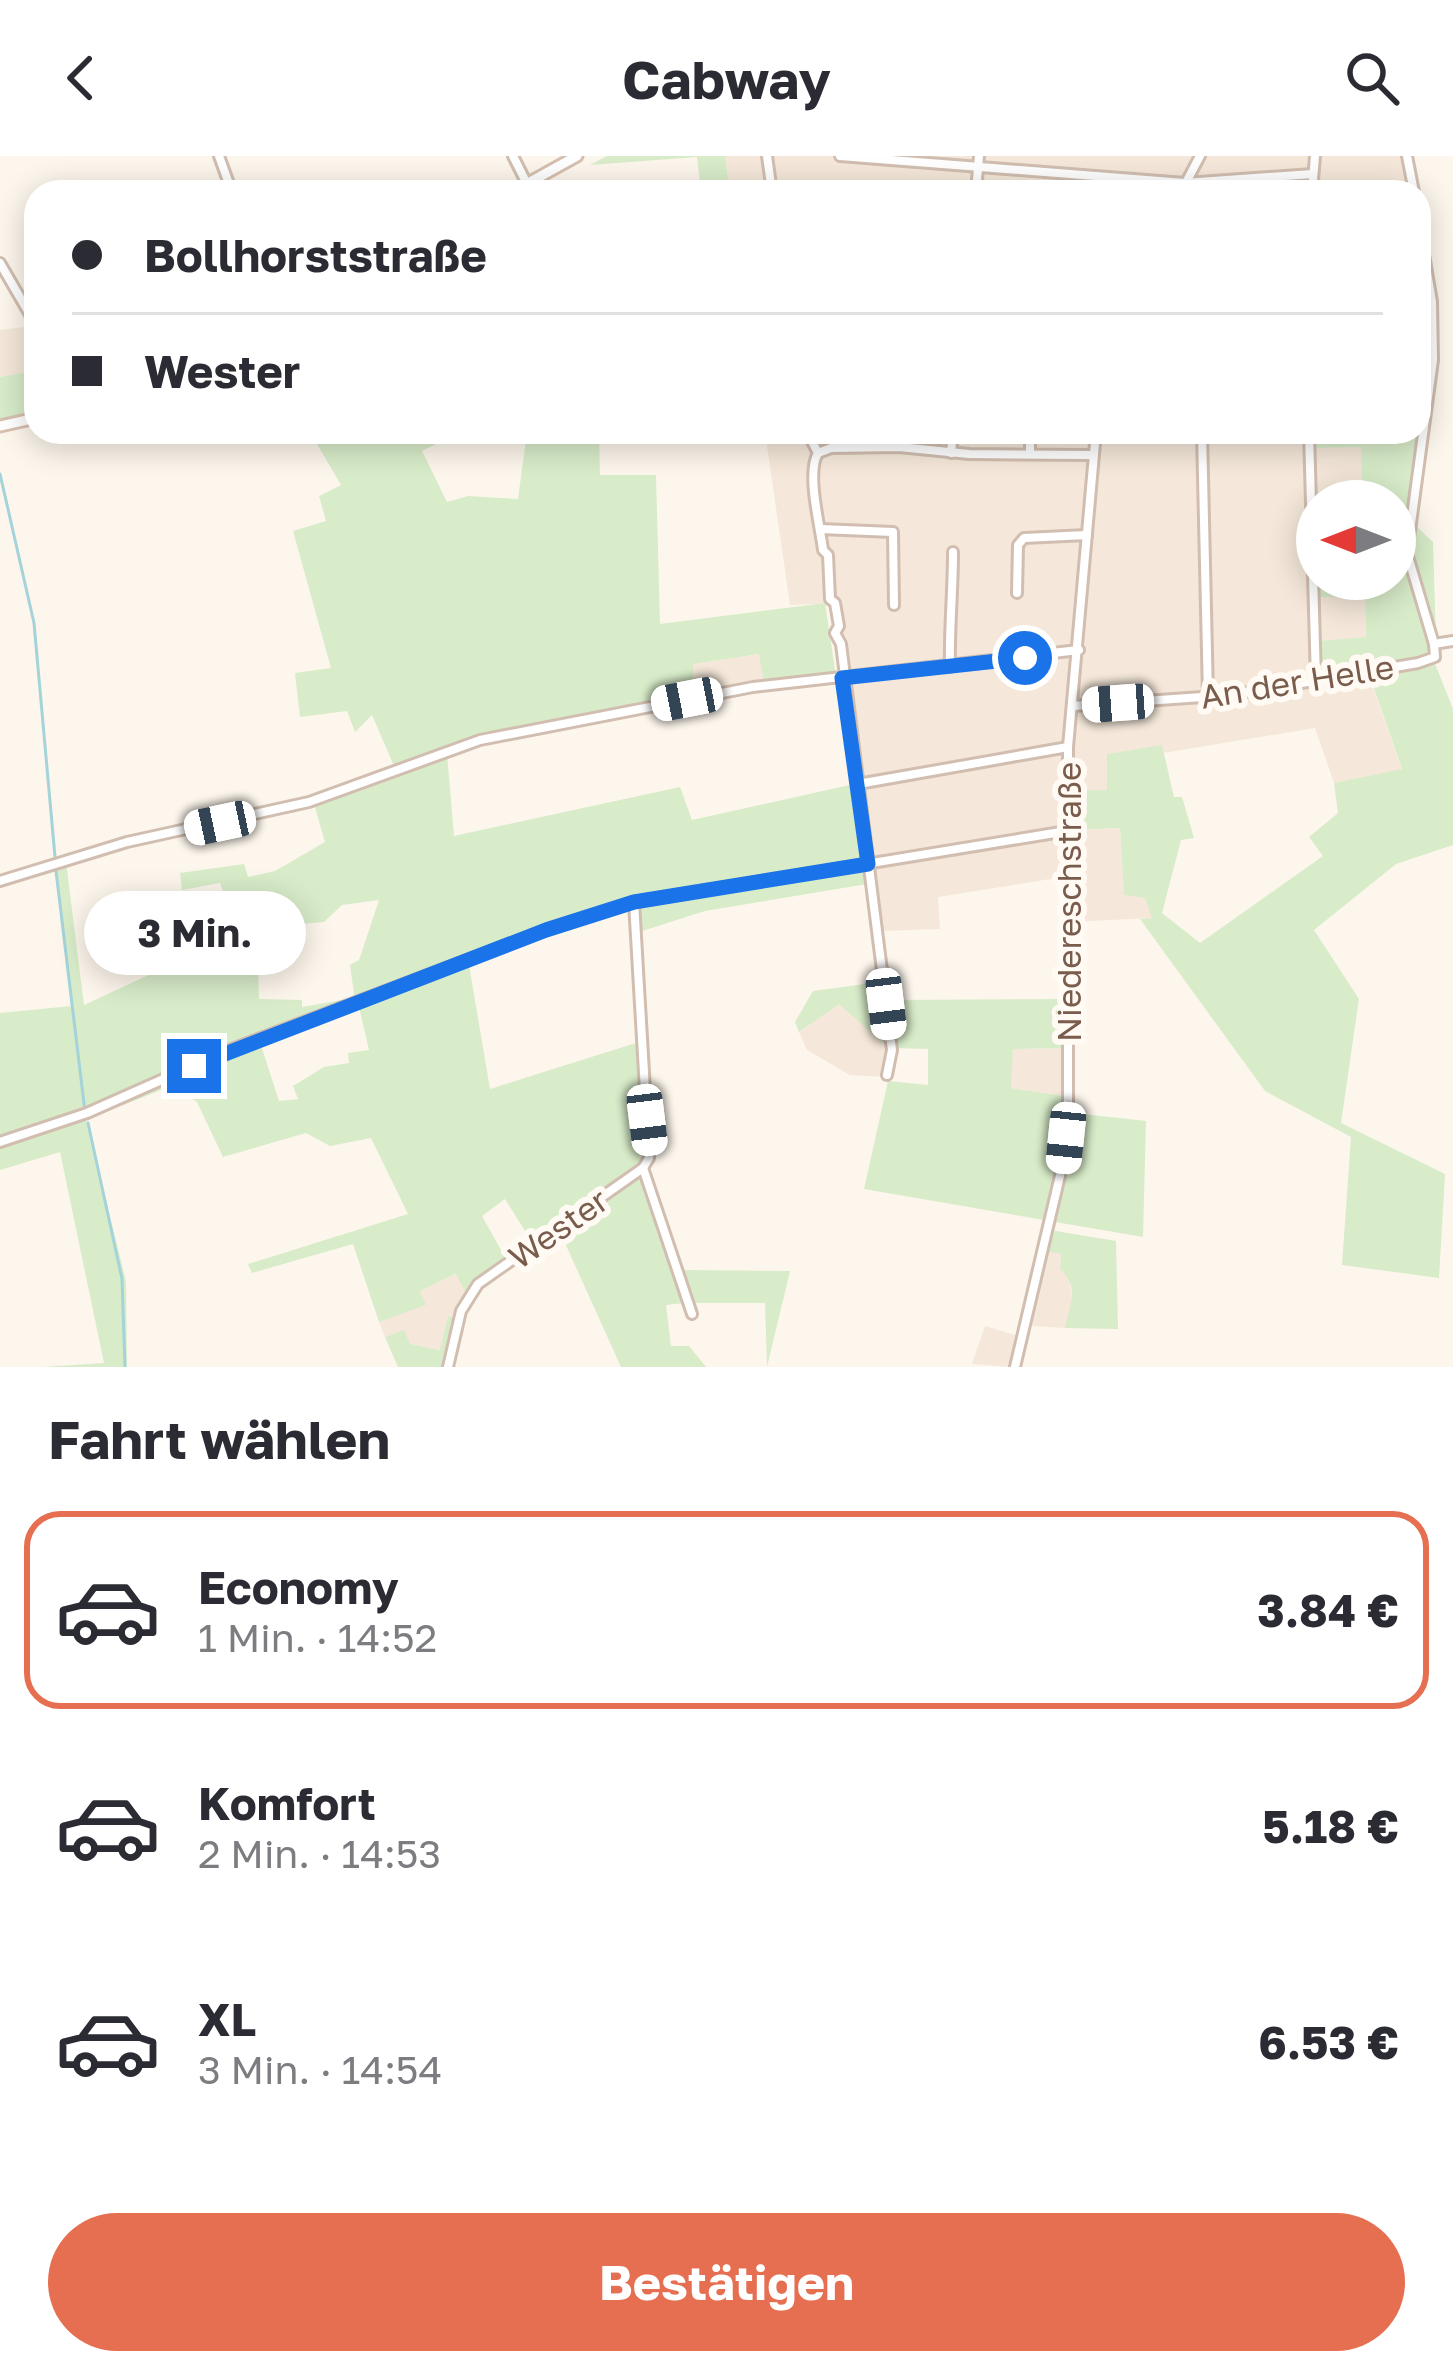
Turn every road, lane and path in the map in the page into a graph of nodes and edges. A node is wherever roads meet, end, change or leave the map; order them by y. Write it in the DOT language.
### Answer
graph roads {
  1 [pos="577,156"];
  2 [pos="840,156"];
  3 [pos="979,156"];
  4 [pos="1315,156"];
  5 [pos="978,168"];
  6 [pos="1313,174"];
  7 [pos="534,180"];
  8 [pos="977,180"];
  9 [pos="1101,180"];
  10 [pos="1240,180"];
  11 [pos="1313,180"];
  12 [pos="0,263"];
  13 [pos="1431,296"];
  14 [pos="1432,302"];
  15 [pos="24,304"];
  16 [pos="1431,375"];
  17 [pos="813,444"];
  18 [pos="952,444"];
  19 [pos="1030,444"];
  20 [pos="1094,444"];
  21 [pos="1202,444"];
  22 [pos="1309,444"];
  23 [pos="1422,444"];
  24 [pos="818,453"];
  25 [pos="951,453"];
  26 [pos="1030,453"];
  27 [pos="1092,455"];
  28 [pos="820,529"];
  29 [pos="1087,535"];
  30 [pos="953,552"];
  31 [pos="1017,593"];
  32 [pos="893,605"];
  33 [pos="1453,641"];
  34 [pos="1434,644"];
  35 [pos="1079,650"];
  36 [pos="950,667"];
  37 [pos="842,678"];
  38 [pos="1316,681"];
  39 [pos="1208,697"];
  40 [pos="1073,706"];
  41 [pos="1068,747"];
  42 [pos="858,784"];
  43 [pos="1067,831"];
  44 [pos="868,864"];
  45 [pos="0,881"];
  46 [pos="634,902"];
  47 [pos="887,1075"];
  48 [pos="0,1142"];
  49 [pos="643,1168"];
  50 [pos="692,1314"];
  51 [pos="448,1367"];
  52 [pos="1015,1367"];
  1 -- 7 [label="main road"];
  2 -- 5 [label="street"];
  3 -- 5 [label="street"];
  4 -- 6 [label="street"];
  5 -- 8 [label="street"];
  5 -- 9 [label="street"];
  6 -- 10 [label="street"];
  6 -- 11 [label="street"];
  12 -- 15 [label="street"];
  13 -- 14 [label="street"];
  14 -- 16 [label="street"];
  17 -- 24 [label="street"];
  18 -- 25 [label="street"];
  19 -- 26 [label="street"];
  20 -- 27 [label="street, Niedereschstraße"];
  21 -- 39 [label="street"];
  22 -- 38 [label="street"];
  23 -- 34 [label="street"];
  24 -- 25 [label="street"];
  24 -- 28 [label="street"];
  25 -- 26 [label="street"];
  26 -- 27 [label="street"];
  27 -- 29 [label="street, Niedereschstraße"];
  28 -- 32 [label="street"];
  28 -- 37 [label="street"];
  29 -- 31 [label="street"];
  29 -- 35 [label="street, Niedereschstraße"];
  30 -- 36 [label="street"];
  33 -- 34 [label="street"];
  34 -- 38 [label="street, An der Helle"];
  35 -- 36 [label="street"];
  35 -- 40 [label="street, Niedereschstraße"];
  36 -- 37 [label="street"];
  37 -- 42 [label="street"];
  37 -- 45 [label="street"];
  38 -- 39 [label="street, An der Helle"];
  39 -- 40 [label="street, An der Helle"];
  40 -- 41 [label="street, Niedereschstraße"];
  41 -- 42 [label="street"];
  41 -- 43 [label="street, Niedereschstraße"];
  42 -- 44 [label="street"];
  43 -- 44 [label="street"];
  43 -- 52 [label="street, Niedereschstraße"];
  44 -- 46 [label="street"];
  44 -- 47 [label="street"];
  46 -- 48 [label="street"];
  46 -- 49 [label="street, Wester"];
  49 -- 50 [label="street"];
  49 -- 51 [label="street, Wester"];
}
